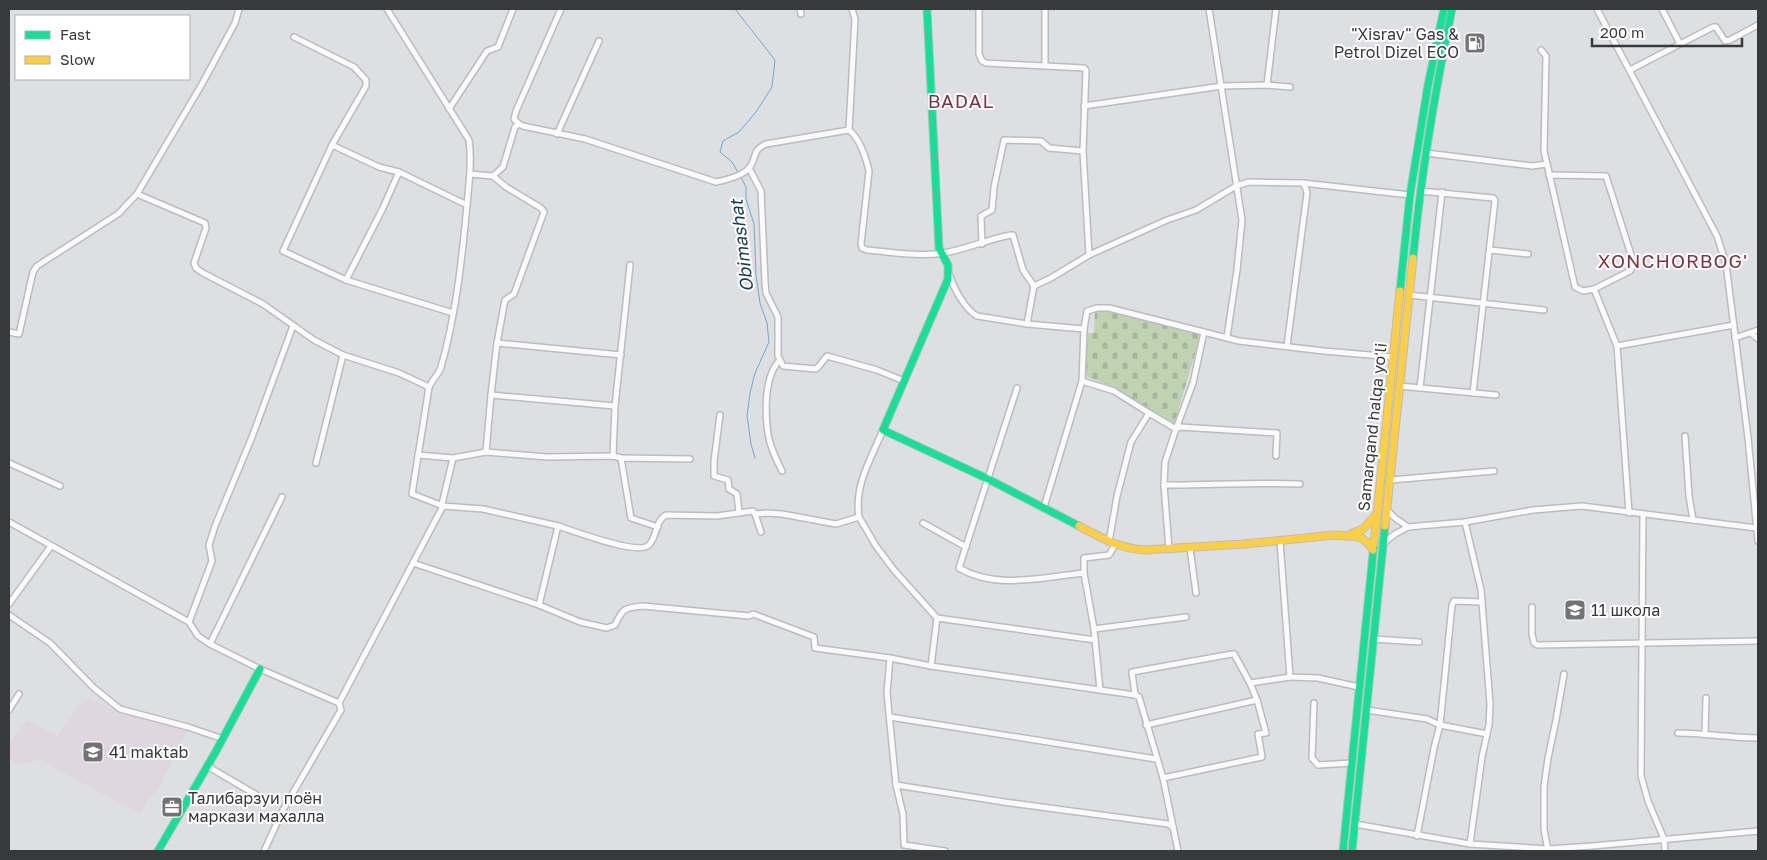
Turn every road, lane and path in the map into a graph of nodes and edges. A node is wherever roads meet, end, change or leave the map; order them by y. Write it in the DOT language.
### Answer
graph roads {
  1 [pos="239,9"];
  2 [pos="386,9"];
  3 [pos="513,9"];
  4 [pos="561,9"];
  5 [pos="852,9"];
  6 [pos="927,9"];
  7 [pos="979,9"];
  8 [pos="1045,9"];
  9 [pos="1209,9"];
  10 [pos="1276,9"];
  11 [pos="1444,9"];
  12 [pos="1452,9"];
  13 [pos="1597,9"];
  14 [pos="1662,9"];
  15 [pos="1758,25"];
  16 [pos="294,37"];
  17 [pos="599,41"];
  18 [pos="1680,44"];
  19 [pos="1541,50"];
  20 [pos="1045,66"];
  21 [pos="1630,70"];
  22 [pos="1267,85"];
  23 [pos="1428,85"];
  24 [pos="1222,86"];
  25 [pos="1436,86"];
  26 [pos="1290,87"];
  27 [pos="1084,106"];
  28 [pos="449,109"];
  29 [pos="519,124"];
  30 [pos="849,130"];
  31 [pos="557,134"];
  32 [pos="332,145"];
  33 [pos="1083,151"];
  34 [pos="1426,153"];
  35 [pos="1547,164"];
  36 [pos="749,168"];
  37 [pos="399,172"];
  38 [pos="470,174"];
  39 [pos="1549,175"];
  40 [pos="493,176"];
  41 [pos="1303,183"];
  42 [pos="1236,186"];
  43 [pos="1420,191"];
  44 [pos="1442,192"];
  45 [pos="137,194"];
  46 [pos="1410,195"];
  47 [pos="467,205"];
  48 [pos="982,244"];
  49 [pos="1490,250"];
  50 [pos="942,253"];
  51 [pos="1528,254"];
  52 [pos="1089,255"];
  53 [pos="630,265"];
  54 [pos="949,275"];
  55 [pos="346,280"];
  56 [pos="1034,286"];
  57 [pos="1594,289"];
  58 [pos="1409,295"];
  59 [pos="1430,297"];
  60 [pos="1484,303"];
  61 [pos="1544,310"];
  62 [pos="453,313"];
  63 [pos="1027,324"];
  64 [pos="293,326"];
  65 [pos="1734,326"];
  66 [pos="1084,329"];
  67 [pos="1758,330"];
  68 [pos="9,332"];
  69 [pos="1204,332"];
  70 [pos="1752,334"];
  71 [pos="1226,337"];
  72 [pos="1735,338"];
  73 [pos="1758,340"];
  74 [pos="497,343"];
  75 [pos="1287,346"];
  76 [pos="1617,346"];
  77 [pos="344,355"];
  78 [pos="621,355"];
  79 [pos="1393,356"];
  80 [pos="779,361"];
  81 [pos="904,381"];
  82 [pos="1082,381"];
  83 [pos="1399,386"];
  84 [pos="429,387"];
  85 [pos="1017,388"];
  86 [pos="1420,388"];
  87 [pos="1473,393"];
  88 [pos="492,395"];
  89 [pos="1496,395"];
  90 [pos="1388,402"];
  91 [pos="1398,402"];
  92 [pos="615,406"];
  93 [pos="1149,413"];
  94 [pos="720,415"];
  95 [pos="1176,429"];
  96 [pos="883,430"];
  97 [pos="1685,436"];
  98 [pos="486,452"];
  99 [pos="418,455"];
  100 [pos="613,456"];
  101 [pos="1276,456"];
  102 [pos="453,458"];
  103 [pos="621,458"];
  104 [pos="690,459"];
  105 [pos="9,463"];
  106 [pos="316,463"];
  107 [pos="1494,470"];
  108 [pos="782,471"];
  109 [pos="988,479"];
  110 [pos="1391,480"];
  111 [pos="1300,484"];
  112 [pos="1164,485"];
  113 [pos="60,486"];
  114 [pos="282,497"];
  115 [pos="443,505"];
  116 [pos="1044,507"];
  117 [pos="1387,510"];
  118 [pos="739,513"];
  119 [pos="1629,513"];
  120 [pos="755,514"];
  121 [pos="1377,514"];
  122 [pos="1643,515"];
  123 [pos="859,517"];
  124 [pos="1693,520"];
  125 [pos="9,522"];
  126 [pos="1465,522"];
  127 [pos="923,523"];
  128 [pos="558,526"];
  129 [pos="658,527"];
  130 [pos="1408,527"];
  131 [pos="1756,528"];
  132 [pos="761,532"];
  133 [pos="1346,535"];
  134 [pos="1280,540"];
  135 [pos="1758,540"];
  136 [pos="1112,543"];
  137 [pos="1384,543"];
  138 [pos="51,546"];
  139 [pos="966,547"];
  140 [pos="1190,548"];
  141 [pos="1169,549"];
  142 [pos="1373,550"];
  143 [pos="414,563"];
  144 [pos="1084,573"];
  145 [pos="1196,593"];
  146 [pos="1482,602"];
  147 [pos="9,604"];
  148 [pos="539,606"];
  149 [pos="1532,607"];
  150 [pos="9,615"];
  151 [pos="1186,617"];
  152 [pos="937,618"];
  153 [pos="189,622"];
  154 [pos="1094,629"];
  155 [pos="1364,634"];
  156 [pos="1374,637"];
  157 [pos="1095,640"];
  158 [pos="1758,641"];
  159 [pos="1419,642"];
  160 [pos="210,644"];
  161 [pos="1641,644"];
  162 [pos="890,658"];
  163 [pos="931,666"];
  164 [pos="260,669"];
  165 [pos="1564,674"];
  166 [pos="1290,676"];
  167 [pos="1250,683"];
  168 [pos="1359,687"];
  169 [pos="1100,690"];
  170 [pos="19,694"];
  171 [pos="1135,695"];
  172 [pos="1706,698"];
  173 [pos="1257,700"];
  174 [pos="339,703"];
  175 [pos="1314,703"];
  176 [pos="9,710"];
  177 [pos="1367,710"];
  178 [pos="890,717"];
  179 [pos="1146,725"];
  180 [pos="1440,725"];
  181 [pos="1678,733"];
  182 [pos="1705,733"];
  183 [pos="1487,734"];
  184 [pos="1758,738"];
  185 [pos="223,739"];
  186 [pos="1156,759"];
  187 [pos="1352,762"];
  188 [pos="207,766"];
  189 [pos="1163,778"];
  190 [pos="896,785"];
  191 [pos="255,794"];
  192 [pos="1355,824"];
  193 [pos="1173,826"];
  194 [pos="1758,831"];
  195 [pos="1418,836"];
  196 [pos="1664,839"];
  197 [pos="1470,844"];
  198 [pos="903,848"];
  199 [pos="1548,850"];
  200 [pos="158,851"];
  201 [pos="264,851"];
  202 [pos="945,851"];
  203 [pos="1178,851"];
  204 [pos="1343,851"];
  205 [pos="1352,851"];
  206 [pos="1665,851"];
  1 -- 45 [label="street"];
  2 -- 28 [label="street"];
  3 -- 28 [label="street"];
  4 -- 29 [label="street"];
  5 -- 30 [label="street"];
  6 -- 50 [label="main road"];
  7 -- 20 [label="street"];
  8 -- 20 [label="street"];
  9 -- 24 [label="street"];
  10 -- 22 [label="street"];
  11 -- 23 [label="main road, Samarqand halqa yoʻli"];
  12 -- 25 [label="main road, Samarqand halqa yoʻli"];
  13 -- 21 [label="street"];
  14 -- 18 [label="street"];
  15 -- 18 [label="street"];
  16 -- 32 [label="street"];
  17 -- 31 [label="street"];
  18 -- 21 [label="street"];
  19 -- 35 [label="street"];
  20 -- 27 [label="street"];
  21 -- 65 [label="street"];
  22 -- 24 [label="street"];
  22 -- 26 [label="street"];
  23 -- 25 [label="main road"];
  23 -- 46 [label="main road, Samarqand halqa yoʻli"];
  24 -- 27 [label="street"];
  24 -- 42 [label="street"];
  25 -- 34 [label="main road, Samarqand halqa yoʻli"];
  27 -- 33 [label="street"];
  28 -- 38 [label="street"];
  29 -- 31 [label="street"];
  29 -- 40 [label="street"];
  30 -- 36 [label="street"];
  30 -- 50 [label="street"];
  31 -- 36 [label="street"];
  32 -- 37 [label="street"];
  32 -- 55 [label="street"];
  33 -- 48 [label="street"];
  33 -- 52 [label="street"];
  34 -- 35 [label="street"];
  34 -- 43 [label="main road, Samarqand halqa yoʻli"];
  35 -- 39 [label="street"];
  36 -- 80 [label="street"];
  37 -- 47 [label="street"];
  37 -- 55 [label="street"];
  38 -- 40 [label="street"];
  38 -- 47 [label="street"];
  39 -- 57 [label="street"];
  39 -- 57 [label="street"];
  40 -- 74 [label="street"];
  41 -- 42 [label="street"];
  41 -- 46 [label="street"];
  41 -- 75 [label="street"];
  42 -- 52 [label="street"];
  42 -- 71 [label="street"];
  43 -- 44 [label="street"];
  43 -- 58 [label="main road, Samarqand halqa yoʻli"];
  44 -- 49 [label="street"];
  44 -- 59 [label="street"];
  45 -- 64 [label="street"];
  45 -- 68 [label="street"];
  46 -- 79 [label="main road, Samarqand halqa yoʻli"];
  47 -- 62 [label="street"];
  48 -- 50 [label="street"];
  48 -- 56 [label="street"];
  49 -- 51 [label="street"];
  49 -- 60 [label="street"];
  50 -- 54 [label="main road"];
  52 -- 56 [label="street"];
  53 -- 78 [label="street"];
  54 -- 63 [label="street"];
  54 -- 81 [label="main road"];
  55 -- 62 [label="street"];
  56 -- 63 [label="street"];
  57 -- 76 [label="street"];
  58 -- 59 [label="street"];
  58 -- 83 [label="main road, Samarqand halqa yoʻli"];
  59 -- 60 [label="street"];
  59 -- 86 [label="street"];
  60 -- 61 [label="street"];
  60 -- 87 [label="street"];
  62 -- 84 [label="street"];
  63 -- 66 [label="street"];
  64 -- 77 [label="street"];
  64 -- 153 [label="street"];
  65 -- 72 [label="street"];
  65 -- 76 [label="street"];
  66 -- 69 [label="street"];
  66 -- 82 [label="street"];
  67 -- 70 [label="street"];
  69 -- 71 [label="street"];
  69 -- 95 [label="street"];
  70 -- 72 [label="street"];
  70 -- 73 [label="street"];
  71 -- 75 [label="street"];
  72 -- 131 [label="street"];
  74 -- 78 [label="street"];
  74 -- 88 [label="street"];
  75 -- 79 [label="street"];
  76 -- 119 [label="street"];
  77 -- 84 [label="street"];
  77 -- 106 [label="street"];
  78 -- 92 [label="street"];
  79 -- 90 [label="main road, Samarqand halqa yoʻli"];
  80 -- 81 [label="street"];
  80 -- 108 [label="street"];
  81 -- 96 [label="main road"];
  82 -- 93 [label="street"];
  82 -- 116 [label="street"];
  83 -- 86 [label="street"];
  83 -- 91 [label="main road, Samarqand halqa yoʻli"];
  84 -- 99 [label="street"];
  85 -- 109 [label="street"];
  86 -- 87 [label="street"];
  87 -- 89 [label="street"];
  88 -- 92 [label="street"];
  88 -- 98 [label="street"];
  90 -- 91 [label="main road"];
  90 -- 121 [label="main road, Samarqand halqa yoʻli"];
  91 -- 110 [label="main road, Samarqand halqa yoʻli"];
  92 -- 100 [label="street"];
  93 -- 95 [label="street"];
  93 -- 136 [label="street"];
  94 -- 118 [label="street"];
  95 -- 101 [label="street"];
  95 -- 112 [label="street"];
  96 -- 109 [label="main road"];
  96 -- 123 [label="street"];
  97 -- 124 [label="street"];
  98 -- 100 [label="street"];
  98 -- 102 [label="street"];
  99 -- 102 [label="street"];
  99 -- 115 [label="street"];
  100 -- 103 [label="street"];
  102 -- 115 [label="street"];
  103 -- 104 [label="street"];
  103 -- 129 [label="street"];
  105 -- 113 [label="street"];
  107 -- 110 [label="street"];
  109 -- 116 [label="main road"];
  109 -- 139 [label="street"];
  110 -- 117 [label="main road, Samarqand halqa yoʻli"];
  111 -- 112 [label="street"];
  112 -- 141 [label="street"];
  114 -- 160 [label="street"];
  115 -- 128 [label="street"];
  115 -- 143 [label="street"];
  116 -- 136 [label="main road"];
  117 -- 130 [label="street"];
  117 -- 137 [label="main road, Samarqand halqa yoʻli"];
  118 -- 120 [label="street"];
  118 -- 129 [label="street"];
  119 -- 122 [label="street"];
  119 -- 126 [label="street"];
  120 -- 123 [label="street"];
  120 -- 132 [label="street"];
  121 -- 133 [label="main road"];
  121 -- 142 [label="main road, Samarqand halqa yoʻli"];
  122 -- 124 [label="street"];
  122 -- 161 [label="street"];
  123 -- 152 [label="street"];
  124 -- 131 [label="street"];
  125 -- 138 [label="street"];
  126 -- 130 [label="street"];
  126 -- 146 [label="street"];
  127 -- 139 [label="street"];
  128 -- 129 [label="street"];
  128 -- 148 [label="street"];
  130 -- 137 [label="street"];
  131 -- 135 [label="street"];
  133 -- 134 [label="main road"];
  133 -- 142 [label="main road"];
  134 -- 140 [label="main road"];
  134 -- 166 [label="street"];
  136 -- 141 [label="main road"];
  136 -- 144 [label="street"];
  137 -- 156 [label="main road, Samarqand halqa yoʻli"];
  138 -- 147 [label="street"];
  138 -- 153 [label="street"];
  139 -- 144 [label="street"];
  140 -- 141 [label="main road"];
  140 -- 145 [label="street"];
  142 -- 155 [label="main road, Samarqand halqa yoʻli"];
  143 -- 148 [label="street"];
  143 -- 174 [label="street"];
  144 -- 154 [label="street"];
  146 -- 180 [label="street"];
  146 -- 183 [label="street"];
  148 -- 162 [label="street"];
  149 -- 161 [label="street"];
  150 -- 185 [label="street"];
  151 -- 154 [label="street"];
  152 -- 157 [label="street"];
  152 -- 163 [label="street"];
  153 -- 160 [label="street"];
  154 -- 157 [label="street"];
  155 -- 156 [label="main road"];
  155 -- 168 [label="main road, Samarqand halqa yoʻli"];
  156 -- 159 [label="street"];
  156 -- 177 [label="main road, Samarqand halqa yoʻli"];
  157 -- 169 [label="street"];
  158 -- 161 [label="street"];
  160 -- 164 [label="street"];
  161 -- 196 [label="street"];
  162 -- 163 [label="street"];
  162 -- 178 [label="street"];
  163 -- 169 [label="street"];
  164 -- 174 [label="street"];
  164 -- 185 [label="main road"];
  165 -- 199 [label="street"];
  166 -- 167 [label="street"];
  166 -- 168 [label="street"];
  167 -- 171 [label="street"];
  167 -- 173 [label="street"];
  168 -- 187 [label="main road, Samarqand halqa yoʻli"];
  169 -- 171 [label="street"];
  170 -- 176 [label="street"];
  171 -- 179 [label="street"];
  172 -- 182 [label="street"];
  173 -- 179 [label="street"];
  173 -- 189 [label="street"];
  174 -- 201 [label="street"];
  175 -- 187 [label="street"];
  177 -- 180 [label="street"];
  177 -- 192 [label="main road, Samarqand halqa yoʻli"];
  178 -- 186 [label="street"];
  178 -- 190 [label="street"];
  179 -- 186 [label="street"];
  180 -- 183 [label="street"];
  180 -- 195 [label="street"];
  181 -- 182 [label="street"];
  182 -- 184 [label="street"];
  183 -- 197 [label="street"];
  185 -- 188 [label="main road"];
  186 -- 189 [label="street"];
  187 -- 204 [label="main road, Samarqand halqa yoʻli"];
  188 -- 191 [label="street"];
  188 -- 200 [label="main road"];
  189 -- 193 [label="street"];
  190 -- 193 [label="street"];
  190 -- 198 [label="street"];
  192 -- 195 [label="street"];
  192 -- 205 [label="main road, Samarqand halqa yoʻli"];
  193 -- 203 [label="street"];
  194 -- 196 [label="street"];
  195 -- 197 [label="street"];
  196 -- 199 [label="street"];
  196 -- 206 [label="street"];
  197 -- 199 [label="street"];
  198 -- 202 [label="street"];
}
